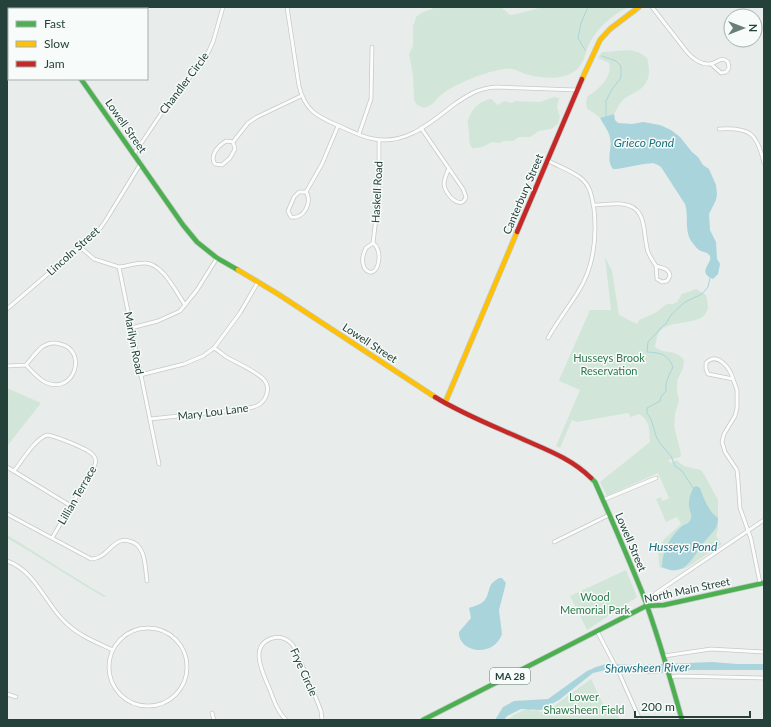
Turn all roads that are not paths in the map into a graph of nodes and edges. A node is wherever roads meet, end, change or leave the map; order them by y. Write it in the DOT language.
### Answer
graph roads {
  1 [pos="223,7"];
  2 [pos="286,7"];
  3 [pos="639,7"];
  4 [pos="652,7"];
  5 [pos="372,47"];
  6 [pos="711,64"];
  7 [pos="82,80"];
  8 [pos="577,90"];
  9 [pos="302,96"];
  10 [pos="338,126"];
  11 [pos="421,128"];
  12 [pos="719,129"];
  13 [pos="359,134"];
  14 [pos="379,140"];
  15 [pos="233,142"];
  16 [pos="134,154"];
  17 [pos="547,160"];
  18 [pos="764,163"];
  19 [pos="141,164"];
  20 [pos="449,168"];
  21 [pos="306,192"];
  22 [pos="593,205"];
  23 [pos="373,243"];
  24 [pos="79,246"];
  25 [pos="217,258"];
  26 [pos="656,266"];
  27 [pos="119,267"];
  28 [pos="258,282"];
  29 [pos="185,305"];
  30 [pos="7,309"];
  31 [pos="132,328"];
  32 [pos="548,338"];
  33 [pos="214,348"];
  34 [pos="26,365"];
  35 [pos="7,366"];
  36 [pos="140,376"];
  37 [pos="733,379"];
  38 [pos="445,403"];
  39 [pos="150,419"];
  40 [pos="159,464"];
  41 [pos="7,467"];
  42 [pos="14,471"];
  43 [pos="656,478"];
  44 [pos="603,500"];
  45 [pos="71,506"];
  46 [pos="7,514"];
  47 [pos="609,515"];
  48 [pos="764,520"];
  49 [pos="748,530"];
  50 [pos="52,538"];
  51 [pos="554,542"];
  52 [pos="7,561"];
  53 [pos="147,581"];
  54 [pos="762,583"];
  55 [pos="646,606"];
  56 [pos="598,631"];
  57 [pos="113,650"];
  58 [pos="764,652"];
  59 [pos="665,658"];
  60 [pos="670,675"];
  61 [pos="764,678"];
  62 [pos="7,694"];
  63 [pos="16,697"];
  64 [pos="212,714"];
  65 [pos="214,720"];
  66 [pos="286,720"];
  67 [pos="322,720"];
  68 [pos="423,720"];
  69 [pos="640,720"];
  70 [pos="682,720"];
  1 -- 16 [label="street, Chandler Circle"];
  2 -- 9 [label="street"];
  3 -- 8 [label="main road, Canterbury Street"];
  4 -- 6 [label="street"];
  5 -- 13 [label="street"];
  6 -- 6 [label="street"];
  7 -- 16 [label="main road, Lowell Street"];
  8 -- 11 [label="street"];
  8 -- 17 [label="main road, Canterbury Street"];
  9 -- 10 [label="street"];
  9 -- 15 [label="street"];
  10 -- 13 [label="street"];
  10 -- 21 [label="street"];
  11 -- 14 [label="street"];
  11 -- 20 [label="street"];
  12 -- 18 [label="street"];
  13 -- 14 [label="street"];
  14 -- 23 [label="street, Haskell Road"];
  15 -- 15 [label="street"];
  16 -- 19 [label="main road, Lowell Street"];
  17 -- 22 [label="street"];
  17 -- 38 [label="main road, Canterbury Street"];
  19 -- 24 [label="street, Lincoln Street"];
  19 -- 25 [label="main road, Lowell Street"];
  20 -- 20 [label="street"];
  21 -- 21 [label="street"];
  22 -- 26 [label="street"];
  22 -- 32 [label="street"];
  23 -- 23 [label="street, Haskell Road"];
  24 -- 27 [label="street"];
  24 -- 30 [label="street, Lincoln Street"];
  25 -- 28 [label="main road, Lowell Street"];
  25 -- 29 [label="street"];
  26 -- 26 [label="street"];
  27 -- 29 [label="street"];
  27 -- 31 [label="street, Marilyn Road"];
  28 -- 33 [label="street"];
  28 -- 38 [label="main road, Lowell Street"];
  29 -- 31 [label="street"];
  31 -- 36 [label="street, Marilyn Road"];
  33 -- 36 [label="street"];
  33 -- 39 [label="street, Mary Lou Lane"];
  34 -- 34 [label="street"];
  34 -- 35 [label="street"];
  36 -- 39 [label="street, Marilyn Road"];
  37 -- 37 [label="street"];
  37 -- 49 [label="street"];
  38 -- 44 [label="main road, Lowell Street"];
  39 -- 40 [label="street, Marilyn Road"];
  41 -- 42 [label="street"];
  42 -- 45 [label="street"];
  42 -- 45 [label="street, Lillian Terrace"];
  43 -- 44 [label="street"];
  44 -- 47 [label="main road, Lowell Street"];
  45 -- 50 [label="street, Lillian Terrace"];
  46 -- 50 [label="street"];
  47 -- 51 [label="street"];
  47 -- 55 [label="main road, Lowell Street"];
  48 -- 49 [label="street"];
  49 -- 54 [label="street"];
  49 -- 55 [label="street"];
  50 -- 53 [label="street"];
  52 -- 57 [label="street"];
  54 -- 55 [label="main road, North Main Street / MA 28"];
  55 -- 56 [label="main road, North Main Street / MA 28"];
  55 -- 59 [label="main road, Lowell Street"];
  56 -- 68 [label="main road, North Main Street / MA 28"];
  56 -- 69 [label="street"];
  57 -- 57 [label="street"];
  58 -- 59 [label="street"];
  59 -- 60 [label="main road, Lowell Street"];
  60 -- 61 [label="street"];
  60 -- 70 [label="main road, Lowell Street"];
  62 -- 63 [label="street"];
  64 -- 65 [label="street"];
  66 -- 67 [label="street, Frye Circle"];
}
